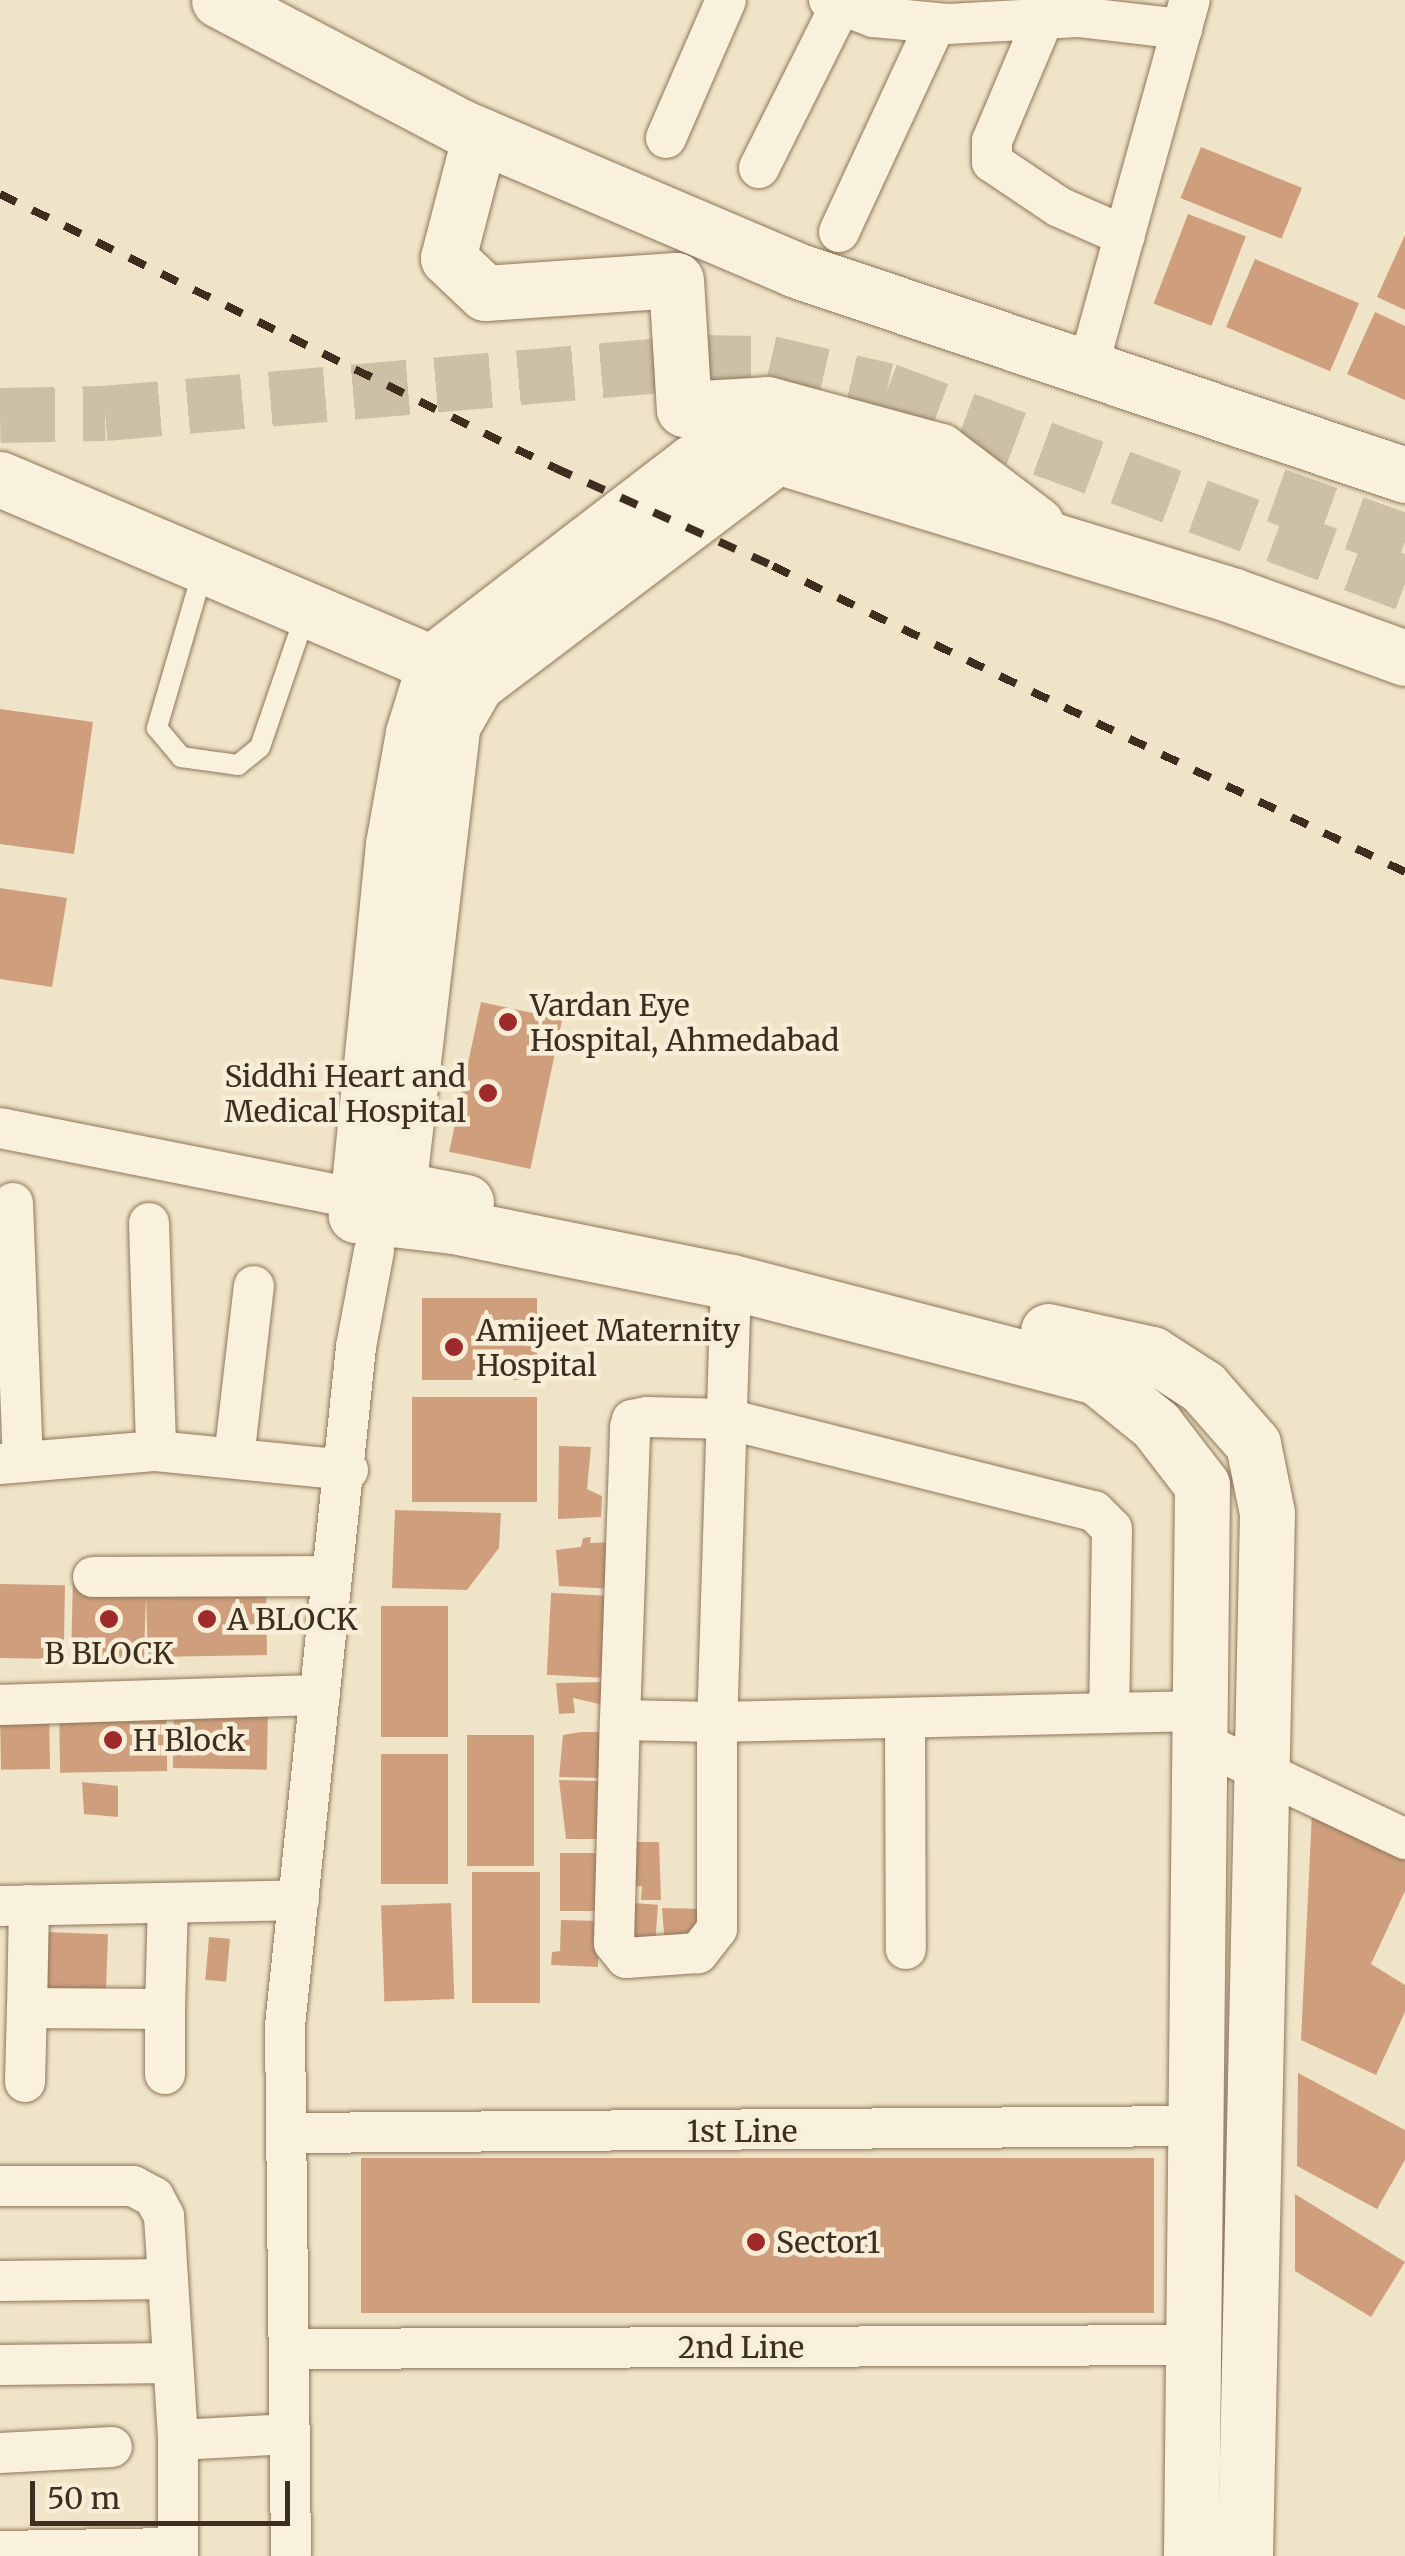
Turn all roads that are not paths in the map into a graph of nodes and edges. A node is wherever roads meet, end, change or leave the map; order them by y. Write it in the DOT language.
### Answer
graph roads {
  1 [pos="726,0"];
  2 [pos="835,2"];
  3 [pos="251,6"];
  4 [pos="1186,15"];
  5 [pos="1042,20"];
  6 [pos="936,23"];
  7 [pos="480,135"];
  8 [pos="666,138"];
  9 [pos="759,168"];
  10 [pos="839,232"];
  11 [pos="1124,236"];
  12 [pos="1088,367"];
  13 [pos="1405,474"];
  14 [pos="0,478"];
  15 [pos="1062,544"];
  16 [pos="205,564"];
  17 [pos="308,607"];
  18 [pos="1405,658"];
  19 [pos="456,671"];
  20 [pos="0,1128"];
  21 [pos="14,1203"];
  22 [pos="368,1208"];
  23 [pos="149,1223"];
  24 [pos="731,1282"];
  25 [pos="254,1286"];
  26 [pos="727,1419"];
  27 [pos="156,1452"];
  28 [pos="234,1458"];
  29 [pos="12,1463"];
  30 [pos="348,1470"];
  31 [pos="332,1576"];
  32 [pos="94,1577"];
  33 [pos="320,1694"];
  34 [pos="0,1705"];
  35 [pos="1110,1713"];
  36 [pos="905,1718"];
  37 [pos="620,1720"];
  38 [pos="718,1722"];
  39 [pos="1202,1727"];
  40 [pos="1261,1770"];
  41 [pos="1405,1839"];
  42 [pos="299,1900"];
  43 [pos="168,1903"];
  44 [pos="15,1906"];
  45 [pos="906,1949"];
  46 [pos="28,2008"];
  47 [pos="165,2009"];
  48 [pos="165,2074"];
  49 [pos="25,2082"];
  50 [pos="1196,2126"];
  51 [pos="287,2132"];
  52 [pos="0,2186"];
  53 [pos="168,2278"];
  54 [pos="0,2281"];
  55 [pos="1194,2345"];
  56 [pos="289,2349"];
  57 [pos="173,2363"];
  58 [pos="0,2365"];
  59 [pos="290,2434"];
  60 [pos="178,2440"];
  61 [pos="112,2446"];
  62 [pos="0,2453"];
  63 [pos="0,2552"];
  64 [pos="178,2552"];
  65 [pos="291,2556"];
  66 [pos="1191,2556"];
  67 [pos="1245,2556"];
  1 -- 8 [label="street"];
  2 -- 6 [label="street"];
  2 -- 9 [label="street"];
  3 -- 7 [label="street"];
  4 -- 5 [label="street"];
  4 -- 11 [label="street"];
  5 -- 6 [label="street"];
  5 -- 11 [label="street"];
  6 -- 10 [label="street"];
  7 -- 12 [label="street"];
  7 -- 15 [label="street"];
  11 -- 12 [label="street"];
  12 -- 13 [label="street"];
  14 -- 16 [label="street"];
  15 -- 18 [label="street"];
  15 -- 19 [label="street"];
  16 -- 17 [label="street"];
  16 -- 17 [label="lane"];
  17 -- 19 [label="street"];
  19 -- 22 [label="street"];
  20 -- 22 [label="street"];
  21 -- 29 [label="street"];
  22 -- 24 [label="street"];
  22 -- 30 [label="street"];
  22 -- 40 [label="street"];
  23 -- 27 [label="street"];
  24 -- 26 [label="street"];
  24 -- 39 [label="street"];
  25 -- 28 [label="street"];
  26 -- 35 [label="street"];
  26 -- 37 [label="street"];
  26 -- 38 [label="street"];
  27 -- 28 [label="street"];
  27 -- 29 [label="street"];
  28 -- 30 [label="street"];
  30 -- 31 [label="street"];
  31 -- 32 [label="street"];
  31 -- 33 [label="street"];
  33 -- 34 [label="street"];
  33 -- 42 [label="street"];
  35 -- 36 [label="street"];
  35 -- 39 [label="street"];
  36 -- 38 [label="street"];
  36 -- 45 [label="street"];
  37 -- 38 [label="street"];
  37 -- 38 [label="street"];
  39 -- 40 [label="street"];
  39 -- 50 [label="street"];
  40 -- 41 [label="street"];
  40 -- 67 [label="street"];
  42 -- 43 [label="street"];
  42 -- 51 [label="street"];
  43 -- 44 [label="street"];
  43 -- 47 [label="street"];
  44 -- 46 [label="street"];
  46 -- 47 [label="street"];
  46 -- 49 [label="street"];
  47 -- 48 [label="street"];
  50 -- 51 [label="street, 1st Line"];
  50 -- 55 [label="street"];
  51 -- 56 [label="street"];
  52 -- 53 [label="street"];
  53 -- 54 [label="street"];
  53 -- 57 [label="street"];
  55 -- 56 [label="street, 2nd Line"];
  55 -- 66 [label="street"];
  56 -- 59 [label="street"];
  57 -- 58 [label="street"];
  57 -- 60 [label="street"];
  59 -- 60 [label="street"];
  59 -- 65 [label="street"];
  60 -- 64 [label="street"];
  61 -- 62 [label="street"];
  63 -- 64 [label="street"];
}
